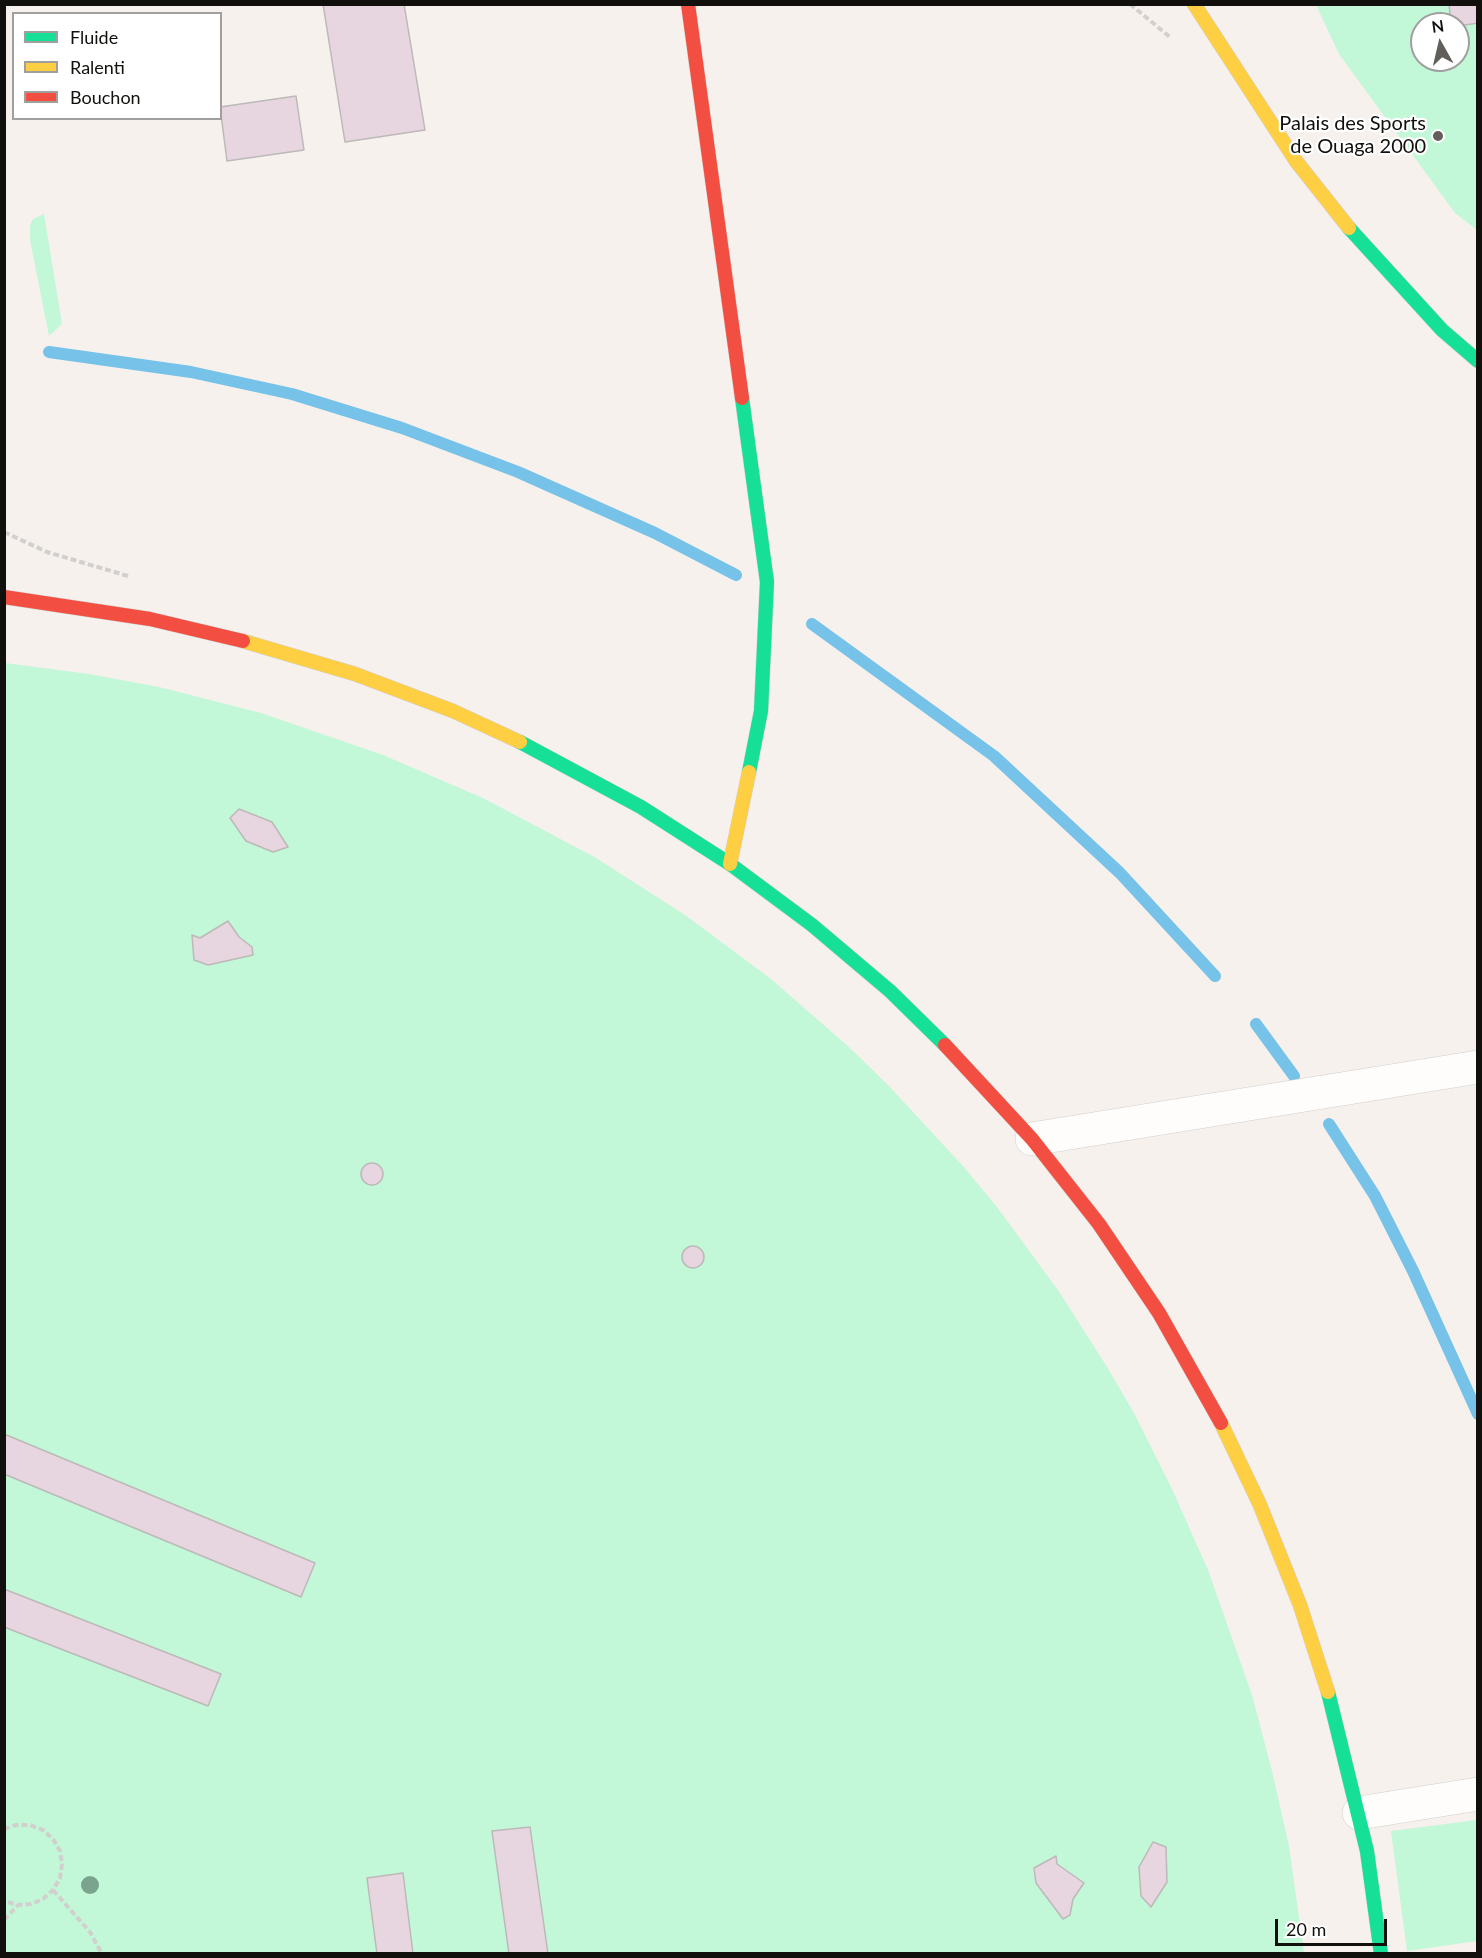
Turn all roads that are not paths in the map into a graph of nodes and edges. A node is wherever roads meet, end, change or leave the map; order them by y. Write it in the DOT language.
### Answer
graph roads {
  1 [pos="688,4"];
  2 [pos="1194,4"];
  3 [pos="1478,361"];
  4 [pos="22,587"];
  5 [pos="4,597"];
  6 [pos="47,602"];
  7 [pos="730,864"];
  8 [pos="1478,1067"];
  9 [pos="1032,1139"];
  10 [pos="1478,1794"];
  11 [pos="1359,1813"];
  12 [pos="1381,1953"];
  1 -- 7 [label="main road"];
  2 -- 3 [label="main road"];
  4 -- 6 [label="main road"];
  5 -- 6 [label="main road"];
  6 -- 7 [label="main road"];
  7 -- 9 [label="main road"];
  8 -- 9 [label="street"];
  9 -- 11 [label="main road"];
  10 -- 11 [label="street"];
  11 -- 12 [label="main road"];
}
